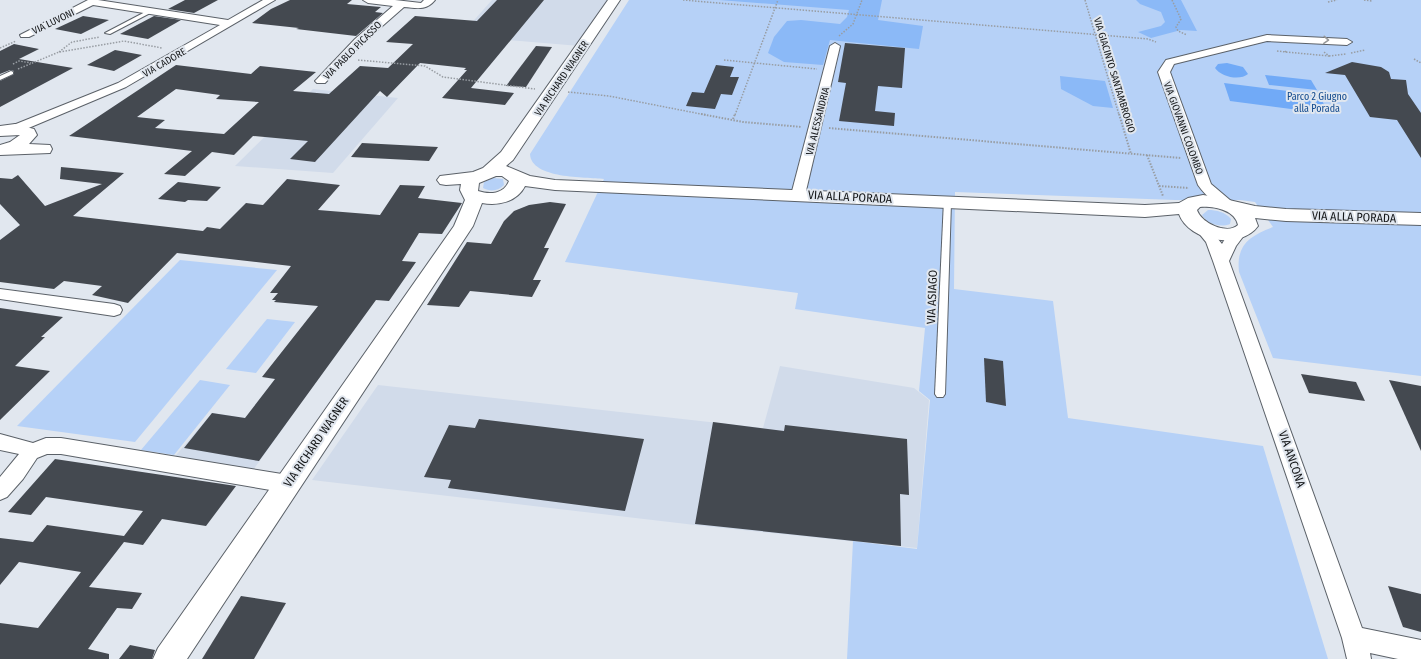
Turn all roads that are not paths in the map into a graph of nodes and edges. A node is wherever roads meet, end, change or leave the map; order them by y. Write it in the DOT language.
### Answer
graph roads {
  1 [pos="266,0"];
  2 [pos="368,0"];
  3 [pos="614,0"];
  4 [pos="426,3"];
  5 [pos="401,4"];
  6 [pos="151,11"];
  7 [pos="230,23"];
  8 [pos="1307,32"];
  9 [pos="25,35"];
  10 [pos="107,35"];
  11 [pos="1276,37"];
  12 [pos="1347,42"];
  13 [pos="835,46"];
  14 [pos="11,73"];
  15 [pos="0,78"];
  16 [pos="321,81"];
  17 [pos="18,132"];
  18 [pos="2,150"];
  19 [pos="507,156"];
  20 [pos="514,175"];
  21 [pos="476,183"];
  22 [pos="556,185"];
  23 [pos="798,195"];
  24 [pos="504,196"];
  25 [pos="947,202"];
  26 [pos="1197,205"];
  27 [pos="1230,206"];
  28 [pos="1286,215"];
  29 [pos="1421,219"];
  30 [pos="463,226"];
  31 [pos="1242,232"];
  32 [pos="1221,260"];
  33 [pos="0,294"];
  34 [pos="114,310"];
  35 [pos="940,394"];
  36 [pos="0,442"];
  37 [pos="29,453"];
  38 [pos="288,484"];
  39 [pos="0,491"];
  40 [pos="1357,648"];
  41 [pos="1421,652"];
  42 [pos="170,659"];
  1 -- 7 [label="street, VIA CADORE"];
  2 -- 5 [label="street"];
  3 -- 19 [label="street, VIA RICHARD WAGNER"];
  4 -- 5 [label="street"];
  5 -- 16 [label="street, VIA PABLO PICASSO"];
  6 -- 7 [label="street, VIA LUVONI"];
  6 -- 9 [label="street, VIA LUVONI"];
  6 -- 10 [label="lane"];
  7 -- 17 [label="street, VIA CADORE"];
  8 -- 11 [label="street"];
  11 -- 12 [label="street, VIA GIOVANNI COLOMBO, one-way"];
  11 -- 26 [label="street, VIA GIOVANNI COLOMBO"];
  13 -- 23 [label="street, VIA ALESSANDRIA"];
  14 -- 15 [label="lane"];
  17 -- 18 [label="street"];
  19 -- 20 [label="street"];
  19 -- 21 [label="street, VIA RICHARD WAGNER"];
  20 -- 21 [label="street, VIA ALLA PORADA"];
  20 -- 22 [label="street, VIA ALLA PORADA"];
  20 -- 24 [label="street"];
  21 -- 24 [label="street"];
  21 -- 30 [label="street, VIA RICHARD WAGNER"];
  22 -- 23 [label="street, VIA ALLA PORADA"];
  22 -- 24 [label="street, VIA ALLA PORADA"];
  23 -- 25 [label="street, VIA ALLA PORADA"];
  24 -- 30 [label="street, VIA RICHARD WAGNER"];
  25 -- 26 [label="street, VIA ALLA PORADA"];
  25 -- 35 [label="lane, VIA ASIAGO"];
  26 -- 27 [label="street, VIA ALLA PORADA"];
  26 -- 31 [label="street"];
  26 -- 32 [label="street, VIA ANCONA"];
  27 -- 28 [label="street, VIA ALLA PORADA"];
  27 -- 31 [label="street"];
  28 -- 29 [label="street, VIA ALLA PORADA"];
  28 -- 31 [label="street, VIA ALLA PORADA"];
  30 -- 38 [label="street, VIA RICHARD WAGNER"];
  31 -- 32 [label="street"];
  32 -- 40 [label="street, VIA ANCONA"];
  33 -- 34 [label="street"];
  36 -- 37 [label="street"];
  37 -- 38 [label="street"];
  37 -- 39 [label="street"];
  38 -- 42 [label="street, VIA RICHARD WAGNER"];
  40 -- 41 [label="street"];
}
